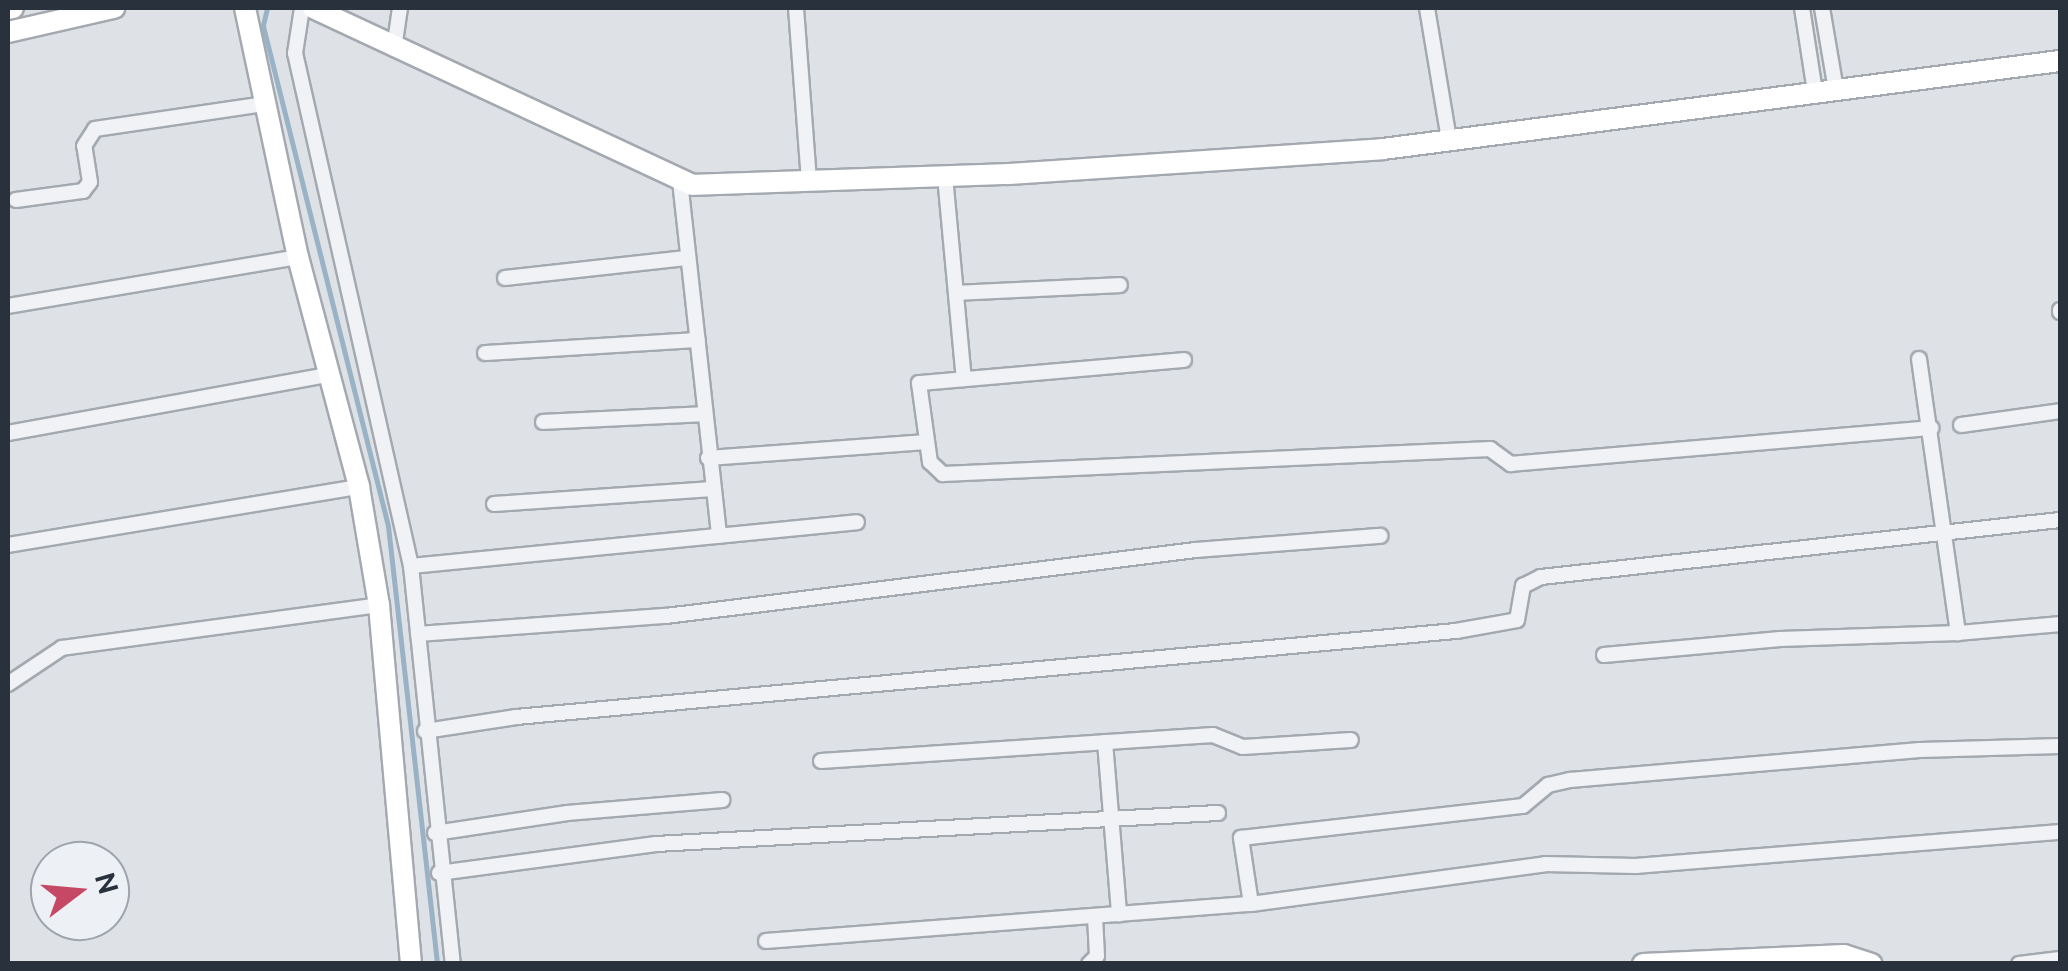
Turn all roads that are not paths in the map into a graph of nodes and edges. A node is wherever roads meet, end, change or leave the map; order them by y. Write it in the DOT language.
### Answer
graph roads {
  1 [pos="114,8"];
  2 [pos="246,8"];
  3 [pos="302,8"];
  4 [pos="314,8"];
  5 [pos="400,8"];
  6 [pos="796,8"];
  7 [pos="1427,8"];
  8 [pos="1802,8"];
  9 [pos="1822,8"];
  10 [pos="8,32"];
  11 [pos="394,49"];
  12 [pos="2060,61"];
  13 [pos="1825,91"];
  14 [pos="265,104"];
  15 [pos="1449,140"];
  16 [pos="945,176"];
  17 [pos="680,181"];
  18 [pos="809,182"];
  19 [pos="16,200"];
  20 [pos="298,257"];
  21 [pos="686,258"];
  22 [pos="505,278"];
  23 [pos="1120,285"];
  24 [pos="956,293"];
  25 [pos="8,306"];
  26 [pos="698,340"];
  27 [pos="484,353"];
  28 [pos="1919,359"];
  29 [pos="1184,360"];
  30 [pos="328,375"];
  31 [pos="964,379"];
  32 [pos="2060,411"];
  33 [pos="705,414"];
  34 [pos="543,422"];
  35 [pos="1961,425"];
  36 [pos="1931,428"];
  37 [pos="8,433"];
  38 [pos="926,442"];
  39 [pos="708,458"];
  40 [pos="359,488"];
  41 [pos="712,488"];
  42 [pos="494,504"];
  43 [pos="2060,520"];
  44 [pos="858,522"];
  45 [pos="1945,530"];
  46 [pos="718,536"];
  47 [pos="1380,536"];
  48 [pos="8,545"];
  49 [pos="411,566"];
  50 [pos="379,606"];
  51 [pos="2060,624"];
  52 [pos="1958,633"];
  53 [pos="418,634"];
  54 [pos="1604,654"];
  55 [pos="8,684"];
  56 [pos="426,730"];
  57 [pos="1351,740"];
  58 [pos="1106,742"];
  59 [pos="2060,746"];
  60 [pos="821,761"];
  61 [pos="722,800"];
  62 [pos="1218,813"];
  63 [pos="1109,823"];
  64 [pos="2060,832"];
  65 [pos="436,833"];
  66 [pos="439,873"];
  67 [pos="1251,904"];
  68 [pos="1119,914"];
  69 [pos="1094,916"];
  70 [pos="766,942"];
  71 [pos="2060,959"];
  72 [pos="411,964"];
  73 [pos="453,964"];
  74 [pos="1089,964"];
  75 [pos="1642,964"];
  76 [pos="1872,964"];
  77 [pos="2019,964"];
  1 -- 10 [label="main road"];
  2 -- 14 [label="main road"];
  3 -- 49 [label="street"];
  4 -- 11 [label="main road"];
  5 -- 11 [label="street"];
  6 -- 18 [label="street"];
  7 -- 15 [label="street"];
  8 -- 13 [label="street"];
  9 -- 13 [label="street"];
  11 -- 17 [label="main road"];
  12 -- 13 [label="main road"];
  13 -- 15 [label="main road"];
  14 -- 19 [label="street"];
  14 -- 20 [label="main road"];
  15 -- 16 [label="main road"];
  16 -- 18 [label="main road"];
  16 -- 24 [label="street"];
  17 -- 18 [label="main road"];
  17 -- 21 [label="street"];
  20 -- 25 [label="street"];
  20 -- 30 [label="main road"];
  21 -- 22 [label="street"];
  21 -- 26 [label="street"];
  23 -- 24 [label="street"];
  24 -- 31 [label="street"];
  26 -- 27 [label="street"];
  26 -- 33 [label="street"];
  28 -- 36 [label="street"];
  29 -- 31 [label="street"];
  30 -- 37 [label="street"];
  30 -- 40 [label="main road"];
  31 -- 38 [label="street"];
  32 -- 35 [label="street"];
  33 -- 34 [label="street"];
  33 -- 39 [label="street"];
  36 -- 38 [label="street"];
  36 -- 45 [label="street"];
  38 -- 39 [label="street"];
  39 -- 41 [label="street"];
  40 -- 48 [label="street"];
  40 -- 50 [label="main road"];
  41 -- 42 [label="street"];
  41 -- 46 [label="street"];
  43 -- 45 [label="street"];
  44 -- 46 [label="street"];
  45 -- 52 [label="street"];
  45 -- 56 [label="street"];
  46 -- 49 [label="street"];
  47 -- 53 [label="street"];
  49 -- 53 [label="street"];
  50 -- 55 [label="street"];
  50 -- 72 [label="main road"];
  51 -- 52 [label="street"];
  52 -- 54 [label="street"];
  53 -- 56 [label="street"];
  56 -- 65 [label="street"];
  57 -- 58 [label="street"];
  58 -- 60 [label="street"];
  58 -- 63 [label="street"];
  59 -- 67 [label="street"];
  61 -- 65 [label="street"];
  62 -- 63 [label="street"];
  63 -- 66 [label="street"];
  63 -- 68 [label="street"];
  64 -- 67 [label="street"];
  65 -- 66 [label="street"];
  66 -- 73 [label="street"];
  67 -- 68 [label="street"];
  68 -- 69 [label="street"];
  69 -- 70 [label="street"];
  69 -- 74 [label="street"];
  71 -- 77 [label="street"];
  75 -- 76 [label="main road"];
}
